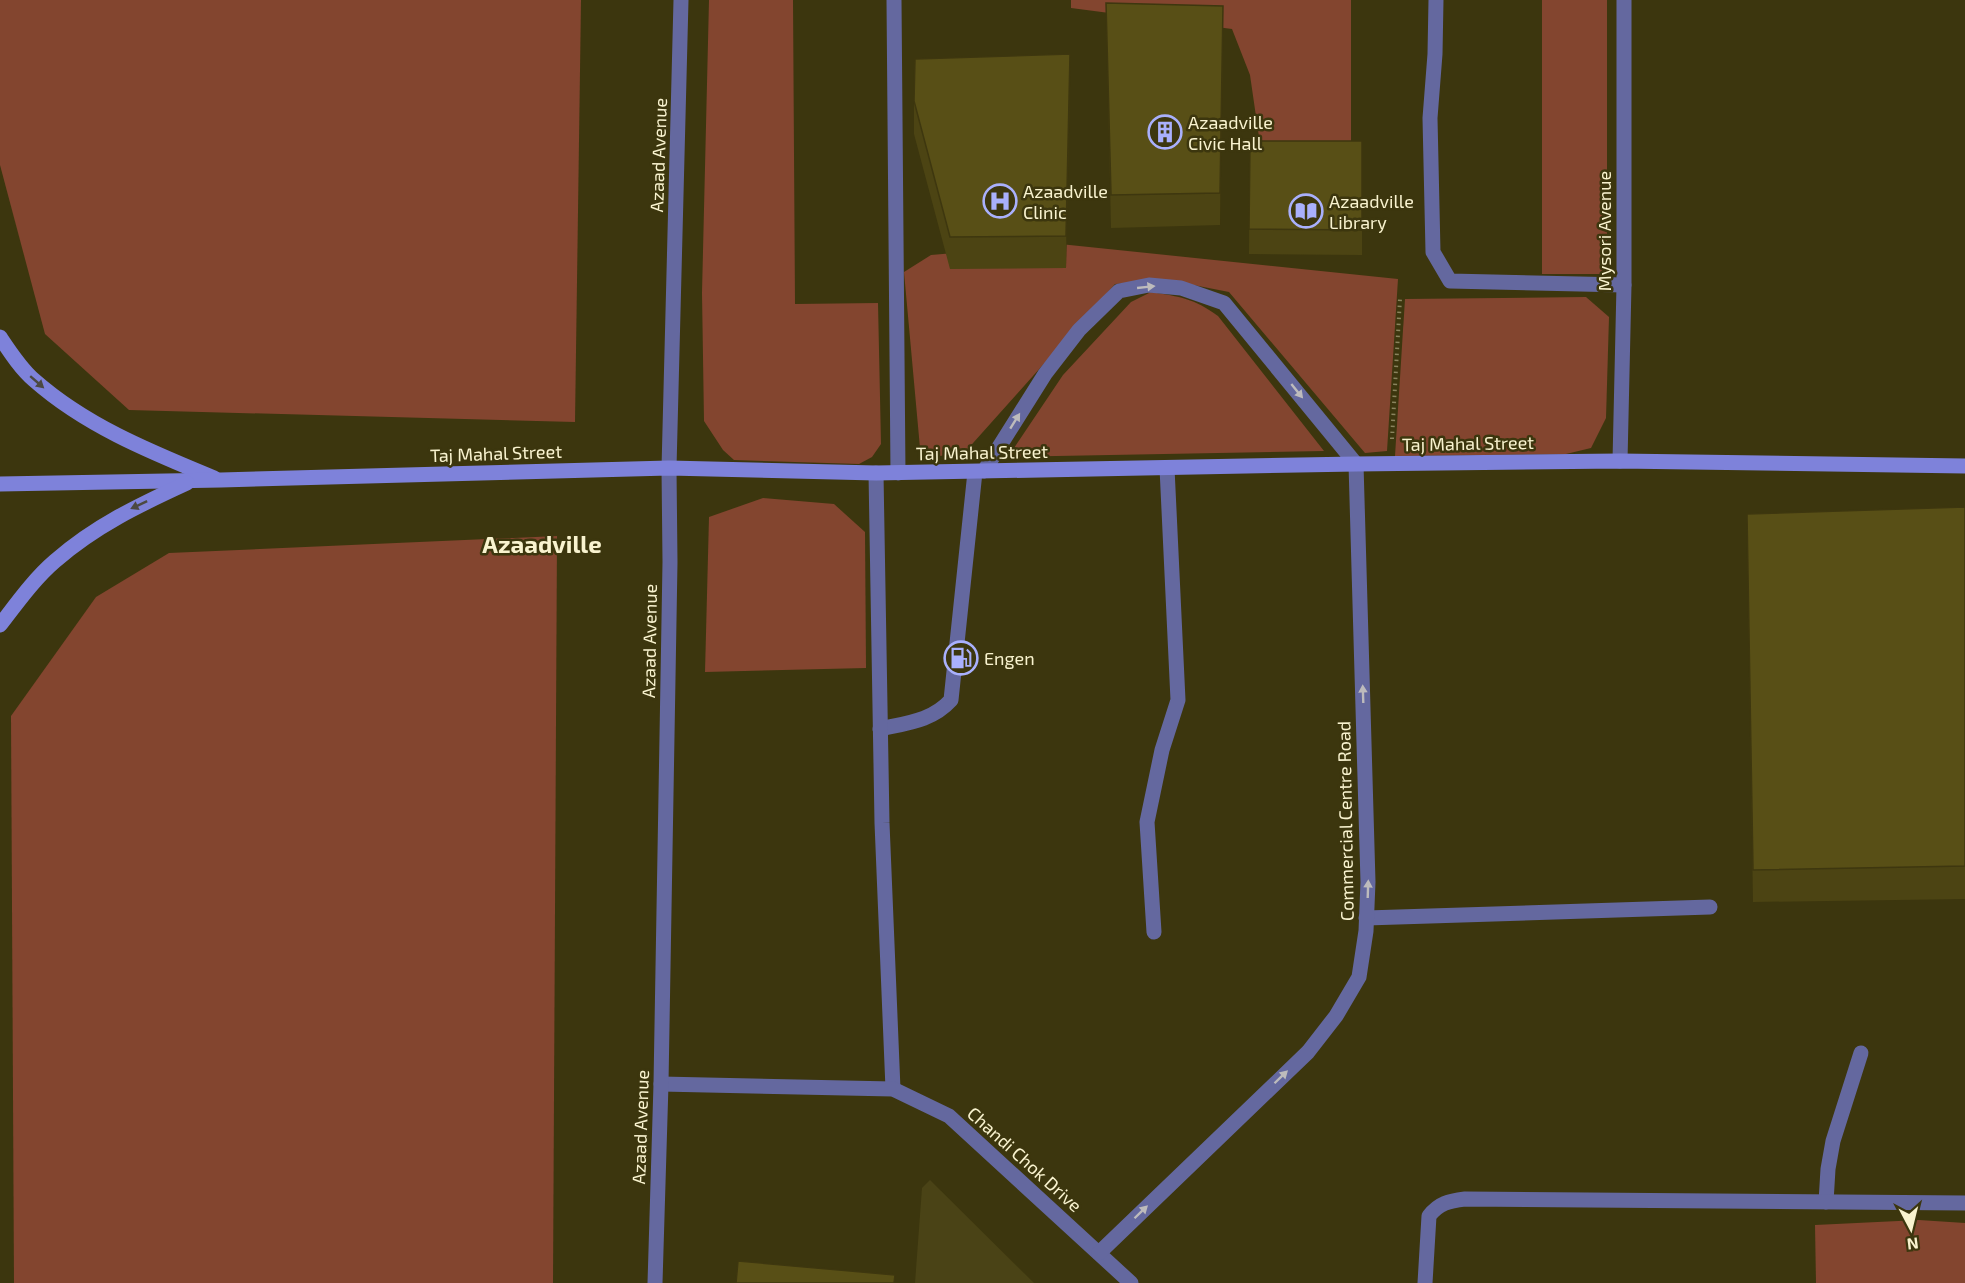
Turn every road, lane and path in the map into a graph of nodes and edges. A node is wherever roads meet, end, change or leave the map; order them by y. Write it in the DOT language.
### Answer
graph roads {
  1 [pos="681,0"];
  2 [pos="894,0"];
  3 [pos="1437,0"];
  4 [pos="1624,0"];
  5 [pos="1624,285"];
  6 [pos="1400,299"];
  7 [pos="0,337"];
  8 [pos="1620,461"];
  9 [pos="1356,464"];
  10 [pos="1391,464"];
  11 [pos="1965,466"];
  12 [pos="669,468"];
  13 [pos="1167,468"];
  14 [pos="980,471"];
  15 [pos="876,473"];
  16 [pos="898,473"];
  17 [pos="221,480"];
  18 [pos="193,481"];
  19 [pos="0,483"];
  20 [pos="0,624"];
  21 [pos="880,729"];
  22 [pos="1710,907"];
  23 [pos="1366,918"];
  24 [pos="1154,932"];
  25 [pos="1861,1053"];
  26 [pos="662,1084"];
  27 [pos="892,1089"];
  28 [pos="1826,1202"];
  29 [pos="1965,1203"];
  30 [pos="1099,1253"];
  31 [pos="655,1283"];
  32 [pos="1131,1283"];
  33 [pos="1425,1283"];
  1 -- 12 [label="street, Azaad Avenue"];
  2 -- 16 [label="street"];
  3 -- 5 [label="street"];
  4 -- 5 [label="street, Mysori Avenue"];
  5 -- 8 [label="street, Mysori Avenue"];
  6 -- 10 [label="path"];
  7 -- 17 [label="street, one-way"];
  8 -- 10 [label="street, Taj Mahal Street"];
  8 -- 11 [label="street, Taj Mahal Street"];
  9 -- 10 [label="street, Taj Mahal Street"];
  9 -- 13 [label="street, Taj Mahal Street"];
  14 -- 9 [label="street, one-way"];
  23 -- 9 [label="street, Commercial Centre Road, one-way"];
  12 -- 15 [label="street, Taj Mahal Street"];
  12 -- 17 [label="street, Taj Mahal Street"];
  12 -- 26 [label="street, Azaad Avenue"];
  13 -- 14 [label="street, Taj Mahal Street"];
  13 -- 24 [label="street"];
  14 -- 16 [label="street, Taj Mahal Street"];
  14 -- 21 [label="street"];
  15 -- 16 [label="street, Taj Mahal Street"];
  15 -- 21 [label="street"];
  17 -- 18 [label="street, Taj Mahal Street"];
  18 -- 19 [label="street, Taj Mahal Street"];
  18 -- 20 [label="street, one-way"];
  21 -- 27 [label="street"];
  22 -- 23 [label="street"];
  30 -- 23 [label="street, Commercial Centre Road, one-way"];
  25 -- 28 [label="street"];
  26 -- 27 [label="street, Chandi Chok Drive"];
  26 -- 31 [label="street, Azaad Avenue"];
  27 -- 30 [label="street, Chandi Chok Drive"];
  28 -- 29 [label="street"];
  28 -- 33 [label="street"];
  30 -- 32 [label="street, Chandi Chok Drive"];
}
